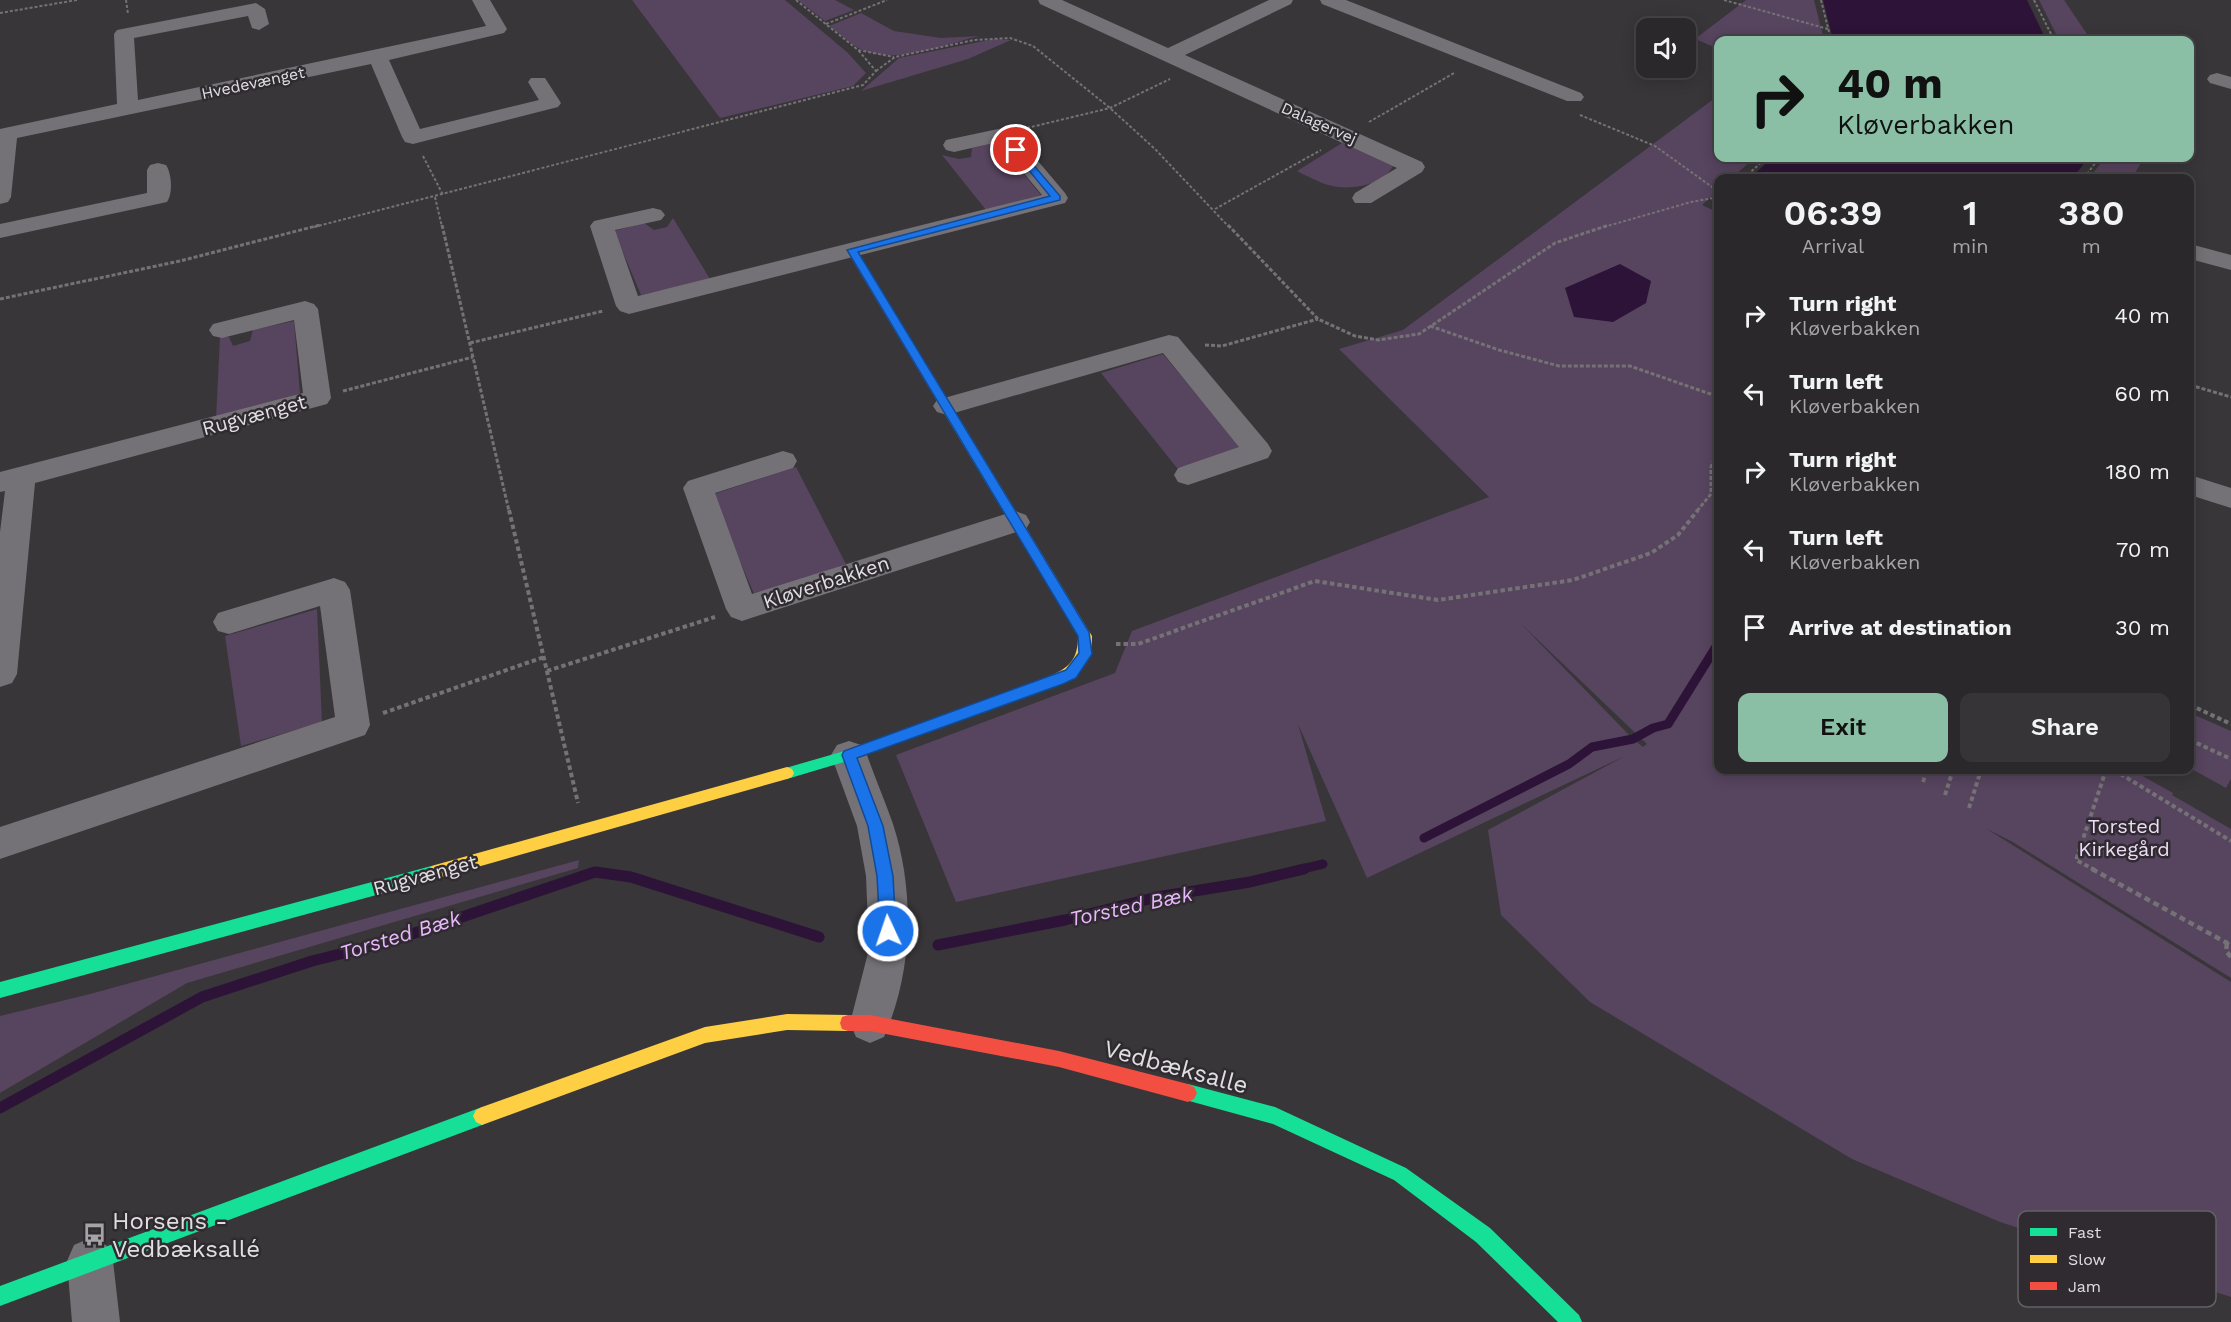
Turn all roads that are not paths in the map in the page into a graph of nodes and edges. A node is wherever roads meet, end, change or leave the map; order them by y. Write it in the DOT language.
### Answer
graph roads {
  1 [pos="481,0"];
  2 [pos="1047,0"];
  3 [pos="1284,0"];
  4 [pos="1329,0"];
  5 [pos="260,24"];
  6 [pos="1169,56"];
  7 [pos="378,57"];
  8 [pos="538,82"];
  9 [pos="1575,97"];
  10 [pos="128,109"];
  11 [pos="4,134"];
  12 [pos="954,145"];
  13 [pos="158,170"];
  14 [pos="0,198"];
  15 [pos="1363,198"];
  16 [pos="653,215"];
  17 [pos="0,231"];
  18 [pos="852,250"];
  19 [pos="2194,252"];
  20 [pos="2231,263"];
  21 [pos="222,330"];
  22 [pos="947,406"];
  23 [pos="783,461"];
  24 [pos="1188,475"];
  25 [pos="11,479"];
  26 [pos="2194,486"];
  27 [pos="2231,498"];
  28 [pos="1015,522"];
  29 [pos="229,622"];
  30 [pos="0,674"];
  31 [pos="849,755"];
  32 [pos="0,843"];
  33 [pos="0,990"];
  34 [pos="870,1023"];
  35 [pos="90,1261"];
  36 [pos="0,1296"];
  37 [pos="96,1322"];
  38 [pos="1572,1322"];
  1 -- 7 [label="street, Hvedevænget"];
  2 -- 6 [label="street, Dalagervej"];
  3 -- 6 [label="street"];
  4 -- 9 [label="street"];
  5 -- 10 [label="street"];
  6 -- 15 [label="street, Dalagervej"];
  7 -- 8 [label="street"];
  7 -- 10 [label="street, Hvedevænget"];
  10 -- 11 [label="street, Hvedevænget"];
  11 -- 14 [label="street, Hvedevænget"];
  12 -- 18 [label="street"];
  13 -- 17 [label="street"];
  16 -- 18 [label="street"];
  18 -- 22 [label="street"];
  19 -- 20 [label="street"];
  21 -- 25 [label="street, Rugvænget"];
  22 -- 24 [label="street"];
  22 -- 28 [label="street"];
  23 -- 28 [label="street, Kløverbakken"];
  25 -- 30 [label="street, Rugvænget"];
  26 -- 27 [label="street"];
  28 -- 31 [label="street"];
  29 -- 32 [label="street"];
  31 -- 33 [label="street, Rugvænget"];
  31 -- 34 [label="street"];
  34 -- 35 [label="street, Vedbæksalle"];
  34 -- 38 [label="street, Vedbæksalle"];
  35 -- 36 [label="street, Vedbæksalle"];
  35 -- 37 [label="street"];
}
